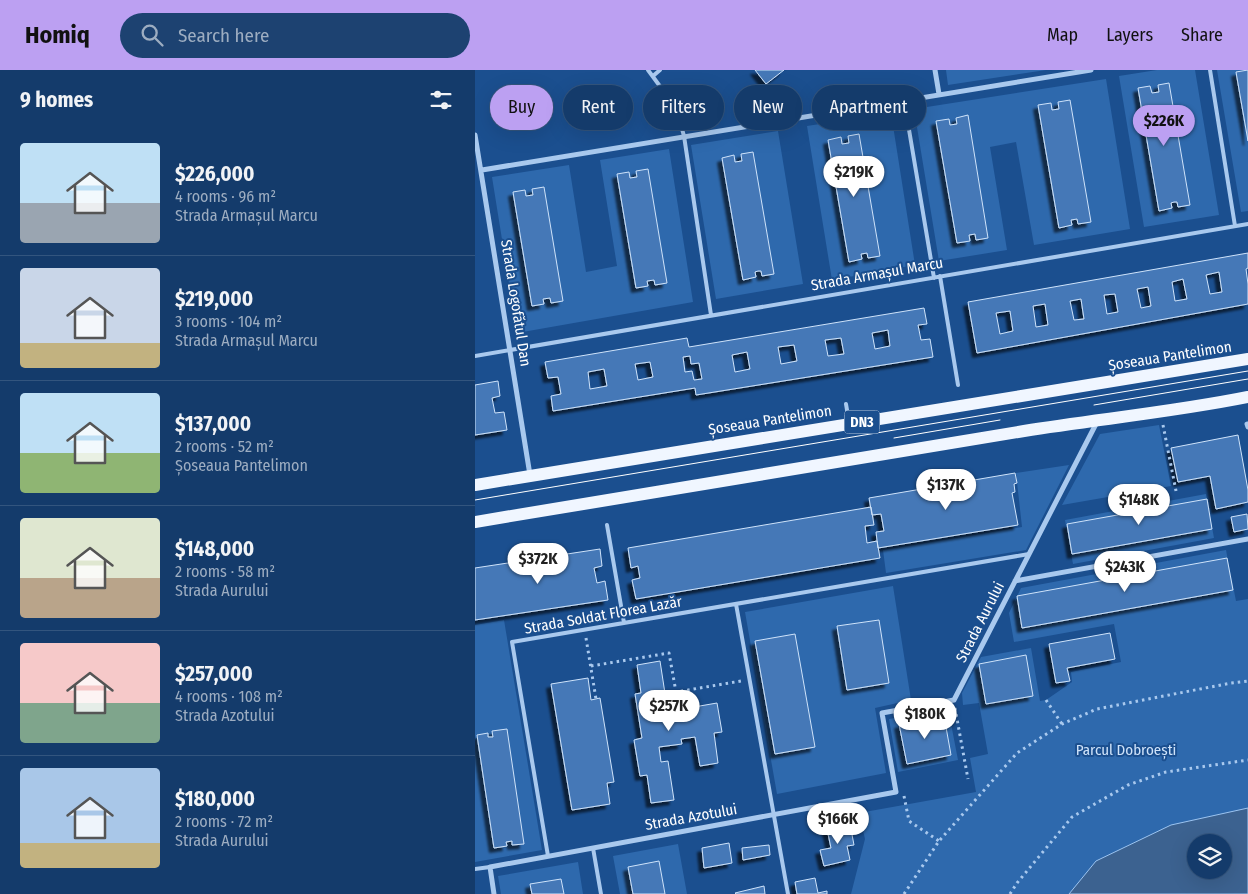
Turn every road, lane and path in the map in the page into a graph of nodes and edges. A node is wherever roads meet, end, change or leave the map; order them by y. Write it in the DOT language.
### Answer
graph roads {
  1 [pos="648,70"];
  2 [pos="660,70"];
  3 [pos="935,70"];
  4 [pos="1091,70"];
  5 [pos="1210,70"];
  6 [pos="653,76"];
  7 [pos="939,94"];
  8 [pos="926,96"];
  9 [pos="812,115"];
  10 [pos="909,130"];
  11 [pos="475,135"];
  12 [pos="683,136"];
  13 [pos="482,170"];
  14 [pos="1248,224"];
  15 [pos="1235,226"];
  16 [pos="940,276"];
  17 [pos="934,278"];
  18 [pos="711,316"];
  19 [pos="511,349"];
  20 [pos="475,356"];
  21 [pos="1248,359"];
  22 [pos="958,385"];
  23 [pos="1248,397"];
  24 [pos="846,404"];
  25 [pos="1161,412"];
  26 [pos="1098,419"];
  27 [pos="849,424"];
  28 [pos="531,476"];
  29 [pos="475,485"];
  30 [pos="1176,491"];
  31 [pos="475,522"];
  32 [pos="607,525"];
  33 [pos="1248,538"];
  34 [pos="1029,554"];
  35 [pos="1015,581"];
  36 [pos="736,604"];
  37 [pos="624,623"];
  38 [pos="585,629"];
  39 [pos="591,666"];
  40 [pos="749,680"];
  41 [pos="1248,681"];
  42 [pos="596,699"];
  43 [pos="954,700"];
  44 [pos="1046,700"];
  45 [pos="1062,724"];
  46 [pos="1248,760"];
  47 [pos="968,779"];
  48 [pos="903,791"];
  49 [pos="774,814"];
  50 [pos="939,841"];
  51 [pos="593,848"];
  52 [pos="548,856"];
  53 [pos="491,866"];
  54 [pos="475,870"];
  55 [pos="494,894"];
  56 [pos="601,894"];
  57 [pos="788,894"];
  58 [pos="904,894"];
  59 [pos="1010,894"];
  1 -- 6 [label="lane"];
  2 -- 6 [label="lane"];
  3 -- 7 [label="street"];
  4 -- 7 [label="street"];
  5 -- 15 [label="lane"];
  6 -- 12 [label="lane"];
  7 -- 8 [label="street"];
  9 -- 12 [label="street"];
  10 -- 17 [label="lane"];
  11 -- 13 [label="street, Strada Logofătul Dan"];
  12 -- 13 [label="street"];
  12 -- 18 [label="lane"];
  13 -- 19 [label="street, Strada Logofătul Dan"];
  14 -- 15 [label="lane, Strada Armașul Marcu"];
  15 -- 16 [label="lane, Strada Armașul Marcu"];
  16 -- 17 [label="lane, Strada Armașul Marcu"];
  16 -- 22 [label="lane"];
  17 -- 18 [label="lane, Strada Armașul Marcu"];
  18 -- 19 [label="lane, Strada Armașul Marcu"];
  19 -- 20 [label="lane, Strada Armașul Marcu"];
  19 -- 28 [label="street, Strada Logofătul Dan"];
  21 -- 27 [label="main road, Șoseaua Pantelimon / DN3"];
  23 -- 25 [label="main road, DN3"];
  24 -- 27 [label="lane"];
  25 -- 26 [label="main road, DN3"];
  25 -- 30 [label="path"];
  26 -- 31 [label="main road, DN3"];
  26 -- 34 [label="street, Strada Aurului"];
  27 -- 28 [label="main road, Șoseaua Pantelimon / DN3"];
  28 -- 29 [label="main road, Șoseaua Pantelimon / DN3"];
  32 -- 37 [label="lane"];
  33 -- 35 [label="street"];
  34 -- 35 [label="street, Strada Aurului"];
  34 -- 36 [label="lane, Strada Soldat Florea Lazăr"];
  35 -- 43 [label="street, Strada Aurului"];
  36 -- 37 [label="lane, Strada Soldat Florea Lazăr"];
  36 -- 40 [label="lane"];
  37 -- 38 [label="lane, Strada Soldat Florea Lazăr"];
  38 -- 39 [label="path"];
  38 -- 52 [label="lane, Strada Soldat Florea Lazăr"];
  39 -- 40 [label="path"];
  39 -- 42 [label="path"];
  40 -- 49 [label="lane"];
  41 -- 45 [label="path"];
  43 -- 47 [label="path"];
  43 -- 49 [label="street, Strada Azotului"];
  44 -- 45 [label="path"];
  45 -- 50 [label="path"];
  46 -- 59 [label="path"];
  48 -- 50 [label="path"];
  49 -- 51 [label="street, Strada Azotului"];
  49 -- 57 [label="lane"];
  50 -- 58 [label="path"];
  51 -- 52 [label="street, Strada Azotului"];
  51 -- 56 [label="lane"];
  52 -- 53 [label="street, Strada Azotului"];
  53 -- 54 [label="lane"];
  53 -- 55 [label="street"];
}
